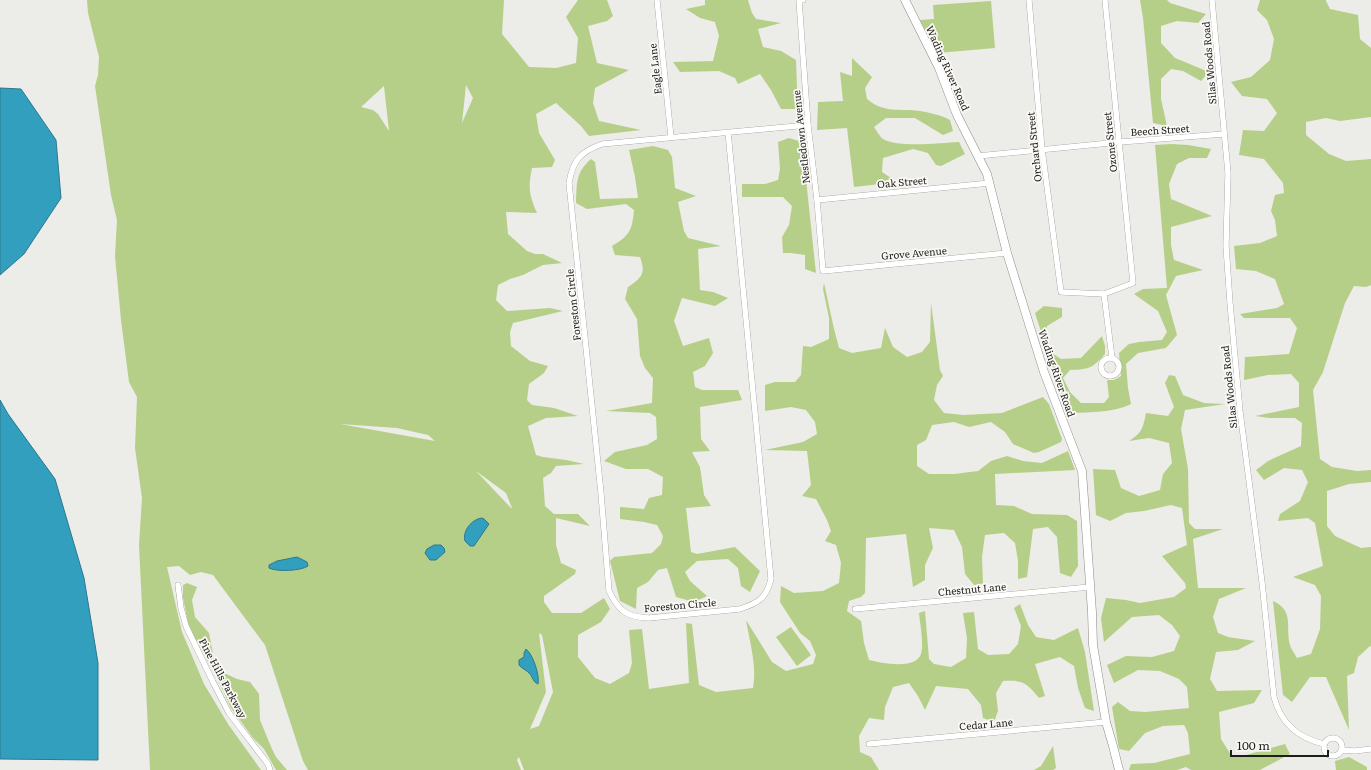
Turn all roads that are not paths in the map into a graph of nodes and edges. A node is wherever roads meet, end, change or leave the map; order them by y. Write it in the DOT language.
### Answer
graph roads {
  1 [pos="657,0"];
  2 [pos="799,0"];
  3 [pos="803,0"];
  4 [pos="905,0"];
  5 [pos="1029,0"];
  6 [pos="1105,0"];
  7 [pos="1212,0"];
  8 [pos="808,125"];
  9 [pos="728,132"];
  10 [pos="1224,134"];
  11 [pos="671,137"];
  12 [pos="1120,142"];
  13 [pos="1042,149"];
  14 [pos="978,156"];
  15 [pos="990,183"];
  16 [pos="817,200"];
  17 [pos="1007,253"];
  18 [pos="823,271"];
  19 [pos="1104,294"];
  20 [pos="1112,358"];
  21 [pos="178,585"];
  22 [pos="1090,587"];
  23 [pos="855,608"];
  24 [pos="1106,722"];
  25 [pos="869,744"];
  26 [pos="1324,744"];
  27 [pos="1371,749"];
  28 [pos="1342,750"];
  29 [pos="270,770"];
  30 [pos="1119,770"];
  1 -- 11 [label="street, Eagle Lane"];
  2 -- 3 [label="street"];
  2 -- 8 [label="street, Nestledown Avenue"];
  4 -- 14 [label="main road, Wading River Road"];
  5 -- 13 [label="street, Orchard Street"];
  6 -- 12 [label="street, Ozone Street"];
  7 -- 10 [label="street, Silas Woods Road"];
  8 -- 9 [label="street, Foreston Circle"];
  8 -- 16 [label="street, Nestledown Avenue"];
  9 -- 11 [label="street, Foreston Circle"];
  9 -- 11 [label="street, Foreston Circle"];
  10 -- 12 [label="street, Beech Street"];
  10 -- 26 [label="street, Silas Woods Road"];
  12 -- 13 [label="street, Beech Street"];
  12 -- 19 [label="street, Ozone Street"];
  13 -- 14 [label="street, Beech Street"];
  13 -- 19 [label="street, Orchard Street"];
  14 -- 15 [label="main road, Wading River Road"];
  15 -- 16 [label="street, Oak Street"];
  15 -- 17 [label="main road, Wading River Road"];
  16 -- 18 [label="street, Nestledown Avenue"];
  17 -- 18 [label="street, Grove Avenue"];
  17 -- 22 [label="main road, Wading River Road"];
  19 -- 20 [label="street"];
  21 -- 29 [label="street, Pine Hills Parkway"];
  22 -- 23 [label="street, Chestnut Lane"];
  22 -- 24 [label="main road, Wading River Road"];
  24 -- 25 [label="street, Cedar Lane"];
  24 -- 30 [label="main road, Wading River Road"];
  26 -- 28 [label="street, Silas Woods Road"];
  26 -- 28 [label="street"];
  27 -- 28 [label="street"];
}
